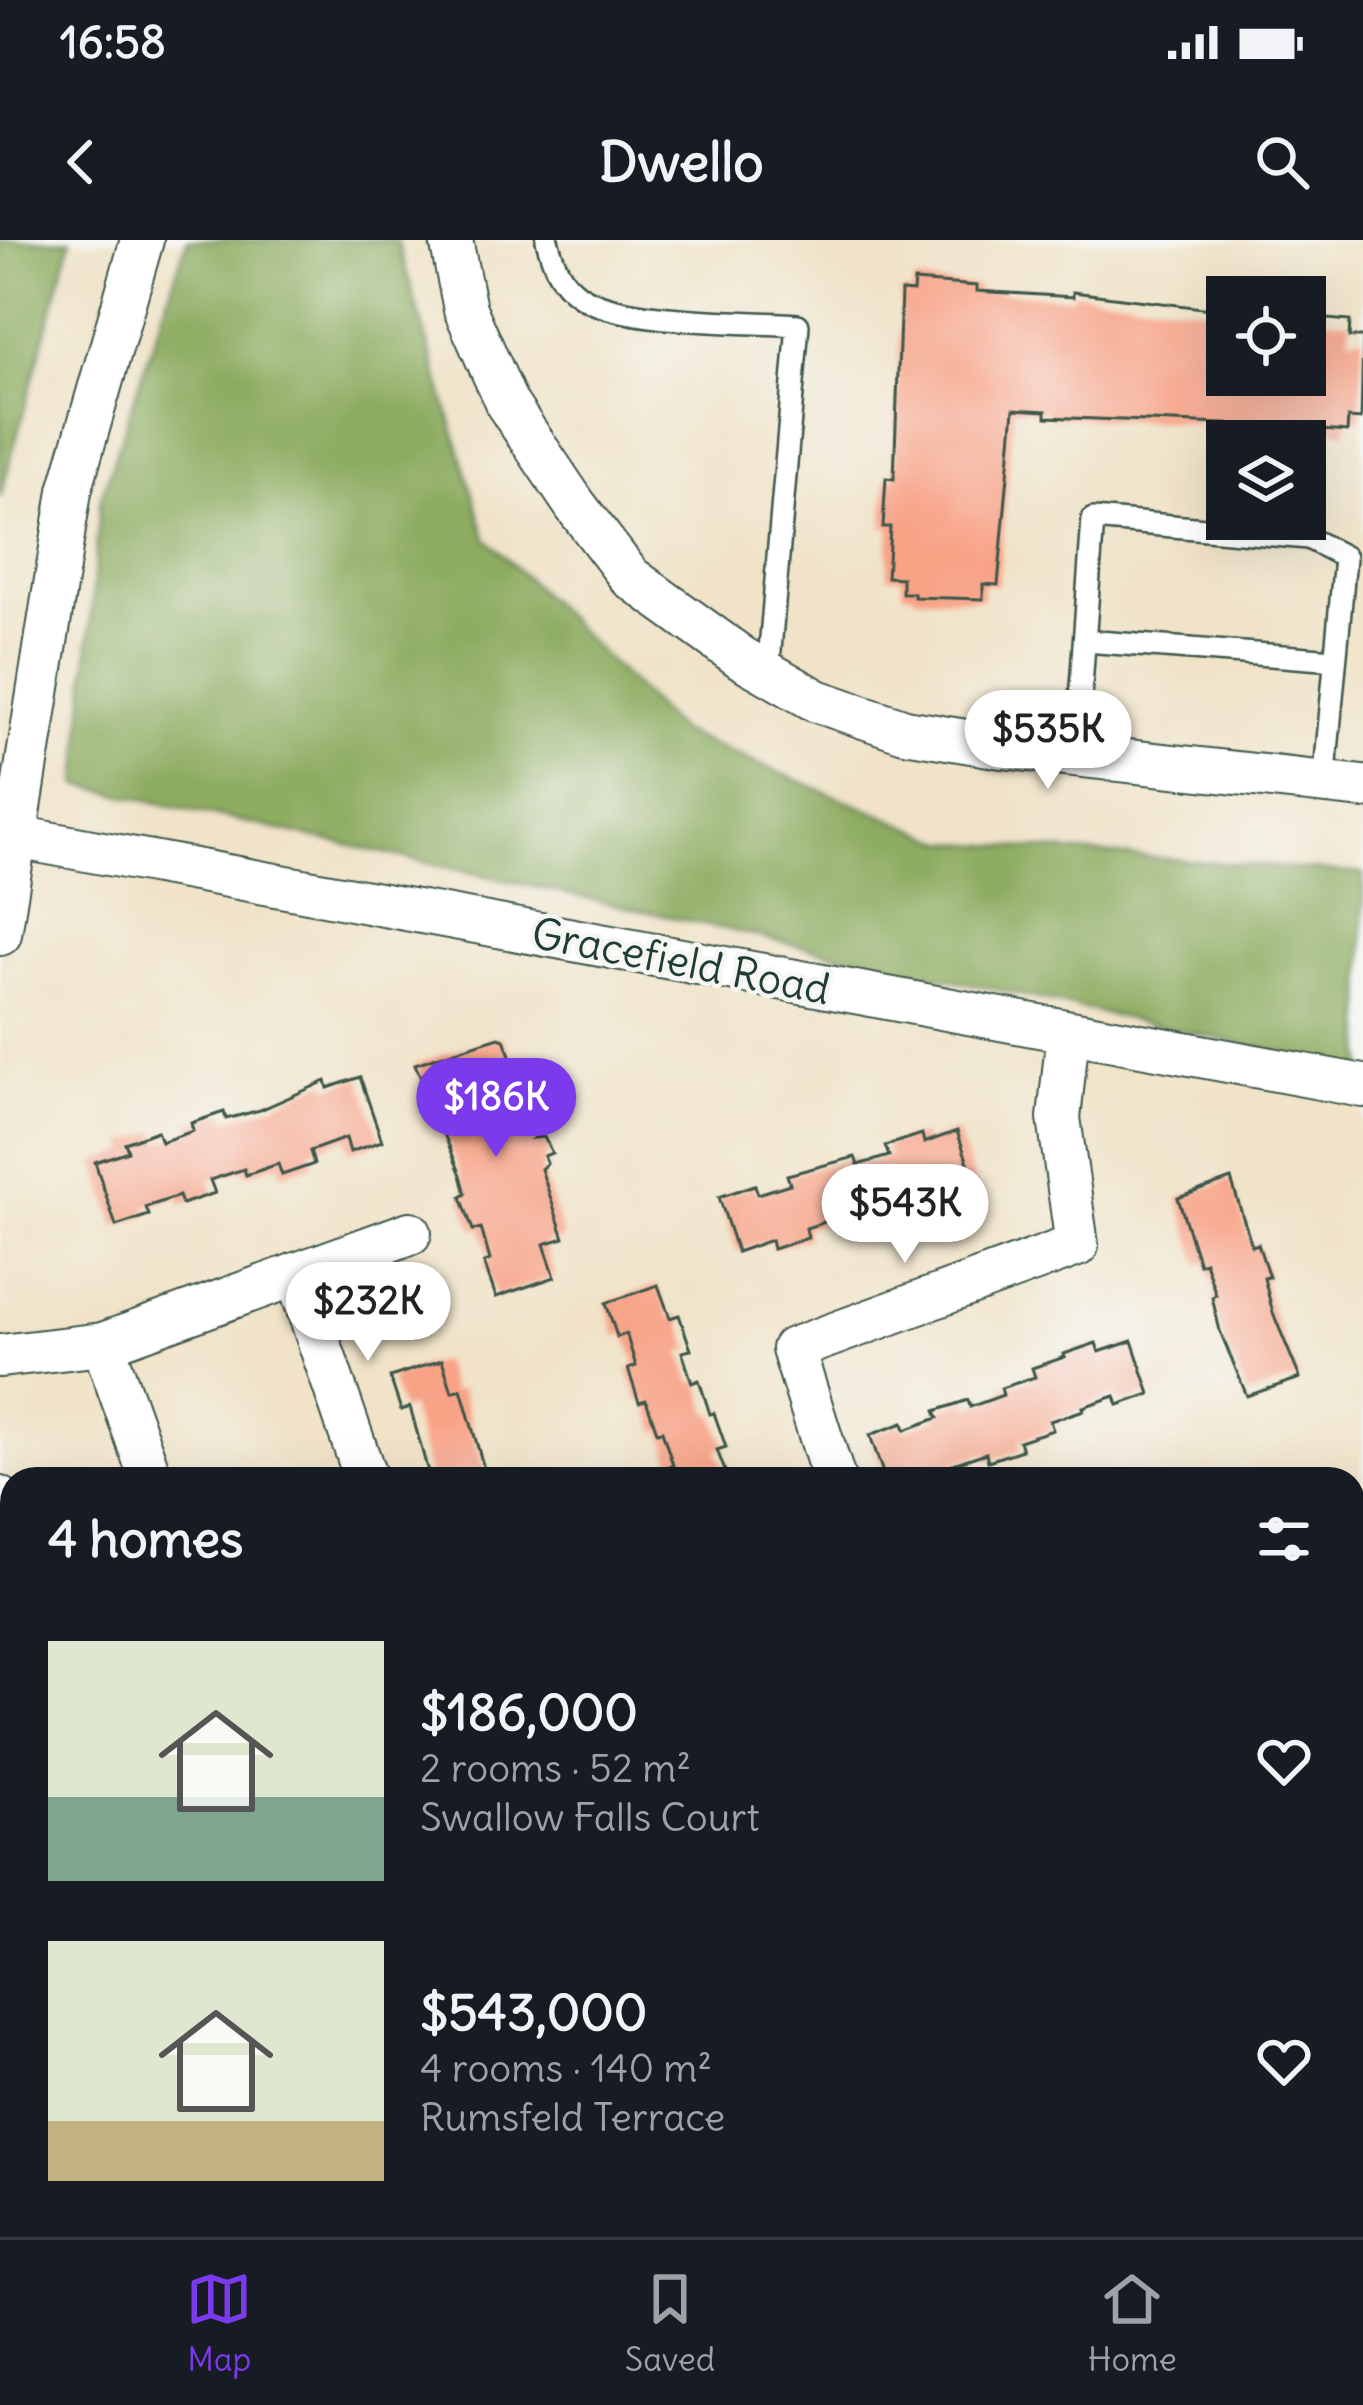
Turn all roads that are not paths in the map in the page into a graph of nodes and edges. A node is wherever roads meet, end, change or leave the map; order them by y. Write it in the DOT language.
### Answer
graph roads {
  1 [pos="142,240"];
  2 [pos="452,240"];
  3 [pos="547,240"];
  4 [pos="1084,640"];
  5 [pos="1335,661"];
  6 [pos="768,673"];
  7 [pos="1076,756"];
  8 [pos="1344,785"];
  9 [pos="8,835"];
  10 [pos="0,934"];
  11 [pos="1069,1033"];
  12 [pos="1363,1086"];
  13 [pos="410,1233"];
  14 [pos="296,1274"];
  15 [pos="103,1343"];
  16 [pos="0,1356"];
  17 [pos="147,1467"];
  18 [pos="361,1467"];
  19 [pos="830,1467"];
  1 -- 9 [label="street"];
  2 -- 6 [label="street"];
  3 -- 6 [label="lane"];
  4 -- 5 [label="lane"];
  4 -- 5 [label="lane"];
  4 -- 7 [label="lane"];
  5 -- 8 [label="lane"];
  6 -- 7 [label="street"];
  7 -- 8 [label="street"];
  9 -- 10 [label="street"];
  9 -- 11 [label="street, Gracefield Road"];
  11 -- 12 [label="street, Gracefield Road"];
  11 -- 19 [label="street"];
  13 -- 14 [label="street"];
  14 -- 15 [label="street"];
  14 -- 18 [label="street"];
  15 -- 16 [label="street"];
  15 -- 17 [label="street"];
}
